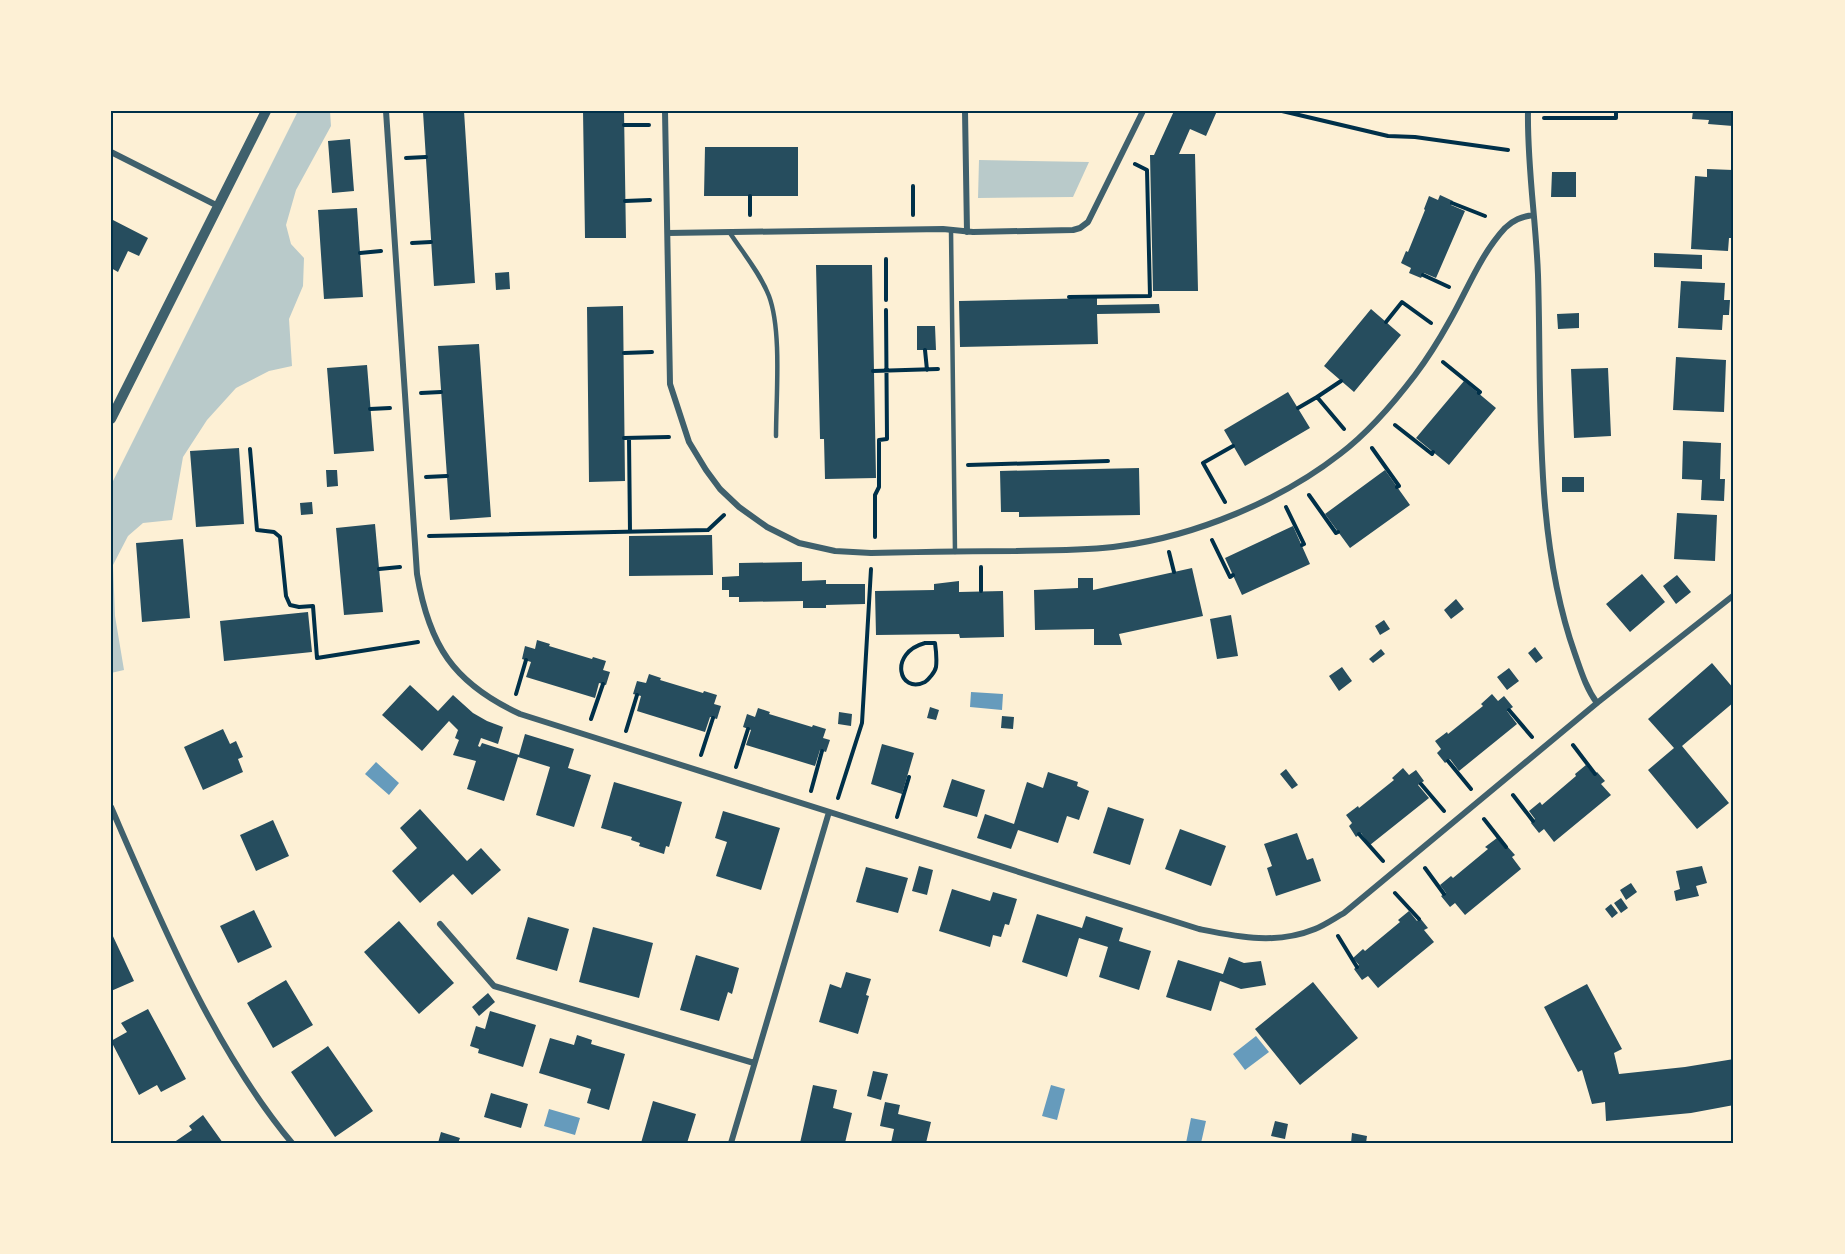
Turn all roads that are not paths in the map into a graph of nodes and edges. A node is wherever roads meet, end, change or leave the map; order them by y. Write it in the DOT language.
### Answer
graph roads {
  1 [pos="266,111"];
  2 [pos="386,111"];
  3 [pos="665,111"];
  4 [pos="965,111"];
  5 [pos="1143,111"];
  6 [pos="1528,111"];
  7 [pos="111,152"];
  8 [pos="218,206"];
  9 [pos="1533,215"];
  10 [pos="951,230"];
  11 [pos="967,232"];
  12 [pos="668,233"];
  13 [pos="729,233"];
  14 [pos="111,419"];
  15 [pos="776,436"];
  16 [pos="956,552"];
  17 [pos="1734,595"];
  18 [pos="1597,704"];
  19 [pos="111,807"];
  20 [pos="829,812"];
  21 [pos="440,924"];
  22 [pos="754,1063"];
  23 [pos="292,1143"];
  24 [pos="731,1143"];
  1 -- 8 [label="street"];
  2 -- 20 [label="street"];
  3 -- 12 [label="street"];
  4 -- 11 [label="street"];
  5 -- 11 [label="street"];
  6 -- 9 [label="street"];
  7 -- 8 [label="street"];
  8 -- 14 [label="street"];
  9 -- 16 [label="street"];
  9 -- 18 [label="street"];
  10 -- 11 [label="street"];
  10 -- 13 [label="street"];
  10 -- 16 [label="lane"];
  12 -- 13 [label="street"];
  12 -- 16 [label="street"];
  13 -- 15 [label="lane"];
  17 -- 18 [label="street"];
  18 -- 20 [label="street"];
  19 -- 23 [label="street"];
  20 -- 22 [label="street"];
  21 -- 22 [label="street"];
  22 -- 24 [label="street"];
}
